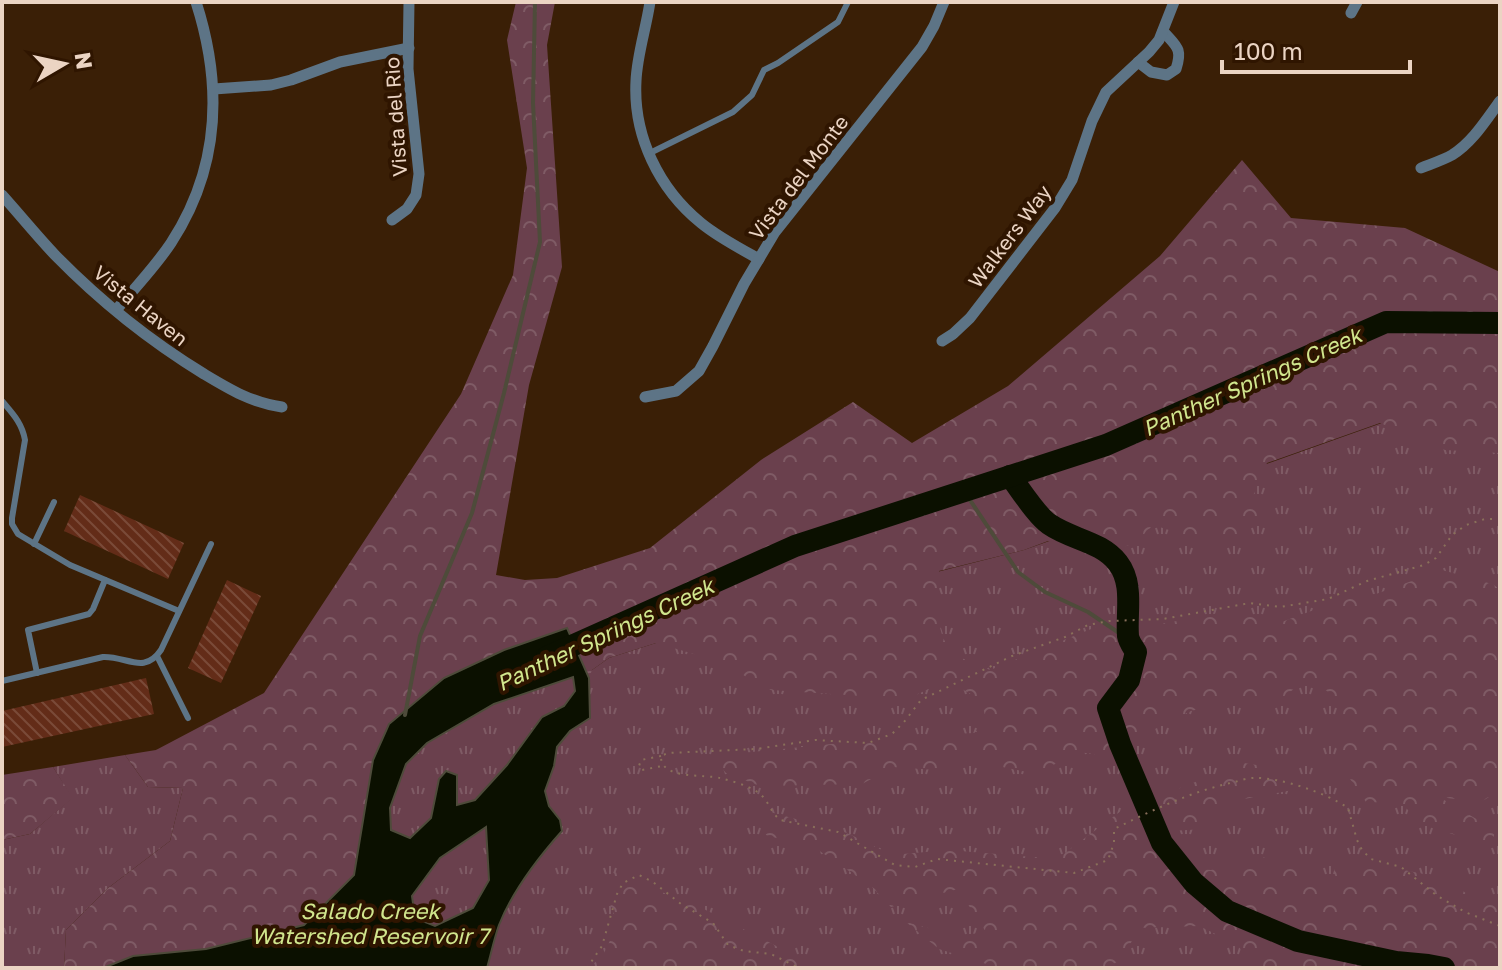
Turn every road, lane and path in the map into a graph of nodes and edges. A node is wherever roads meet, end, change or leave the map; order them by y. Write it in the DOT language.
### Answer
graph roads {
  1 [pos="196,2"];
  2 [pos="409,2"];
  3 [pos="650,2"];
  4 [pos="848,2"];
  5 [pos="944,2"];
  6 [pos="1174,2"];
  7 [pos="1163,31"];
  8 [pos="409,48"];
  9 [pos="1138,62"];
  10 [pos="214,89"];
  11 [pos="1500,101"];
  12 [pos="649,154"];
  13 [pos="1421,168"];
  14 [pos="2,195"];
  15 [pos="392,220"];
  16 [pos="759,259"];
  17 [pos="116,310"];
  18 [pos="942,341"];
  19 [pos="645,397"];
  20 [pos="2,401"];
  21 [pos="282,407"];
  22 [pos="54,502"];
  23 [pos="1500,519"];
  24 [pos="34,544"];
  25 [pos="211,544"];
  26 [pos="105,580"];
  27 [pos="179,611"];
  28 [pos="157,656"];
  29 [pos="37,673"];
  30 [pos="2,681"];
  31 [pos="188,718"];
  32 [pos="661,756"];
  33 [pos="663,766"];
  34 [pos="1500,926"];
  35 [pos="587,968"];
  36 [pos="799,968"];
  1 -- 10 [label="street"];
  2 -- 8 [label="street, Vista del Rio"];
  3 -- 12 [label="street"];
  4 -- 12 [label="lane"];
  5 -- 16 [label="street, Vista del Monte"];
  6 -- 7 [label="street, Walkers Way"];
  7 -- 9 [label="street, Walkers Way"];
  7 -- 9 [label="street"];
  8 -- 10 [label="street"];
  8 -- 15 [label="street, Vista del Rio"];
  9 -- 18 [label="street, Walkers Way"];
  10 -- 17 [label="street"];
  11 -- 13 [label="street"];
  12 -- 16 [label="street"];
  14 -- 17 [label="street, Vista Haven"];
  16 -- 19 [label="street, Vista del Monte"];
  17 -- 21 [label="street, Vista Haven"];
  20 -- 24 [label="lane"];
  22 -- 24 [label="lane"];
  23 -- 32 [label="path"];
  24 -- 26 [label="lane"];
  25 -- 27 [label="lane"];
  26 -- 27 [label="lane"];
  26 -- 29 [label="lane"];
  27 -- 28 [label="lane"];
  28 -- 29 [label="lane"];
  28 -- 31 [label="lane"];
  29 -- 30 [label="lane"];
  32 -- 33 [label="path"];
  32 -- 33 [label="path"];
  33 -- 34 [label="path"];
  35 -- 36 [label="path"];
}
